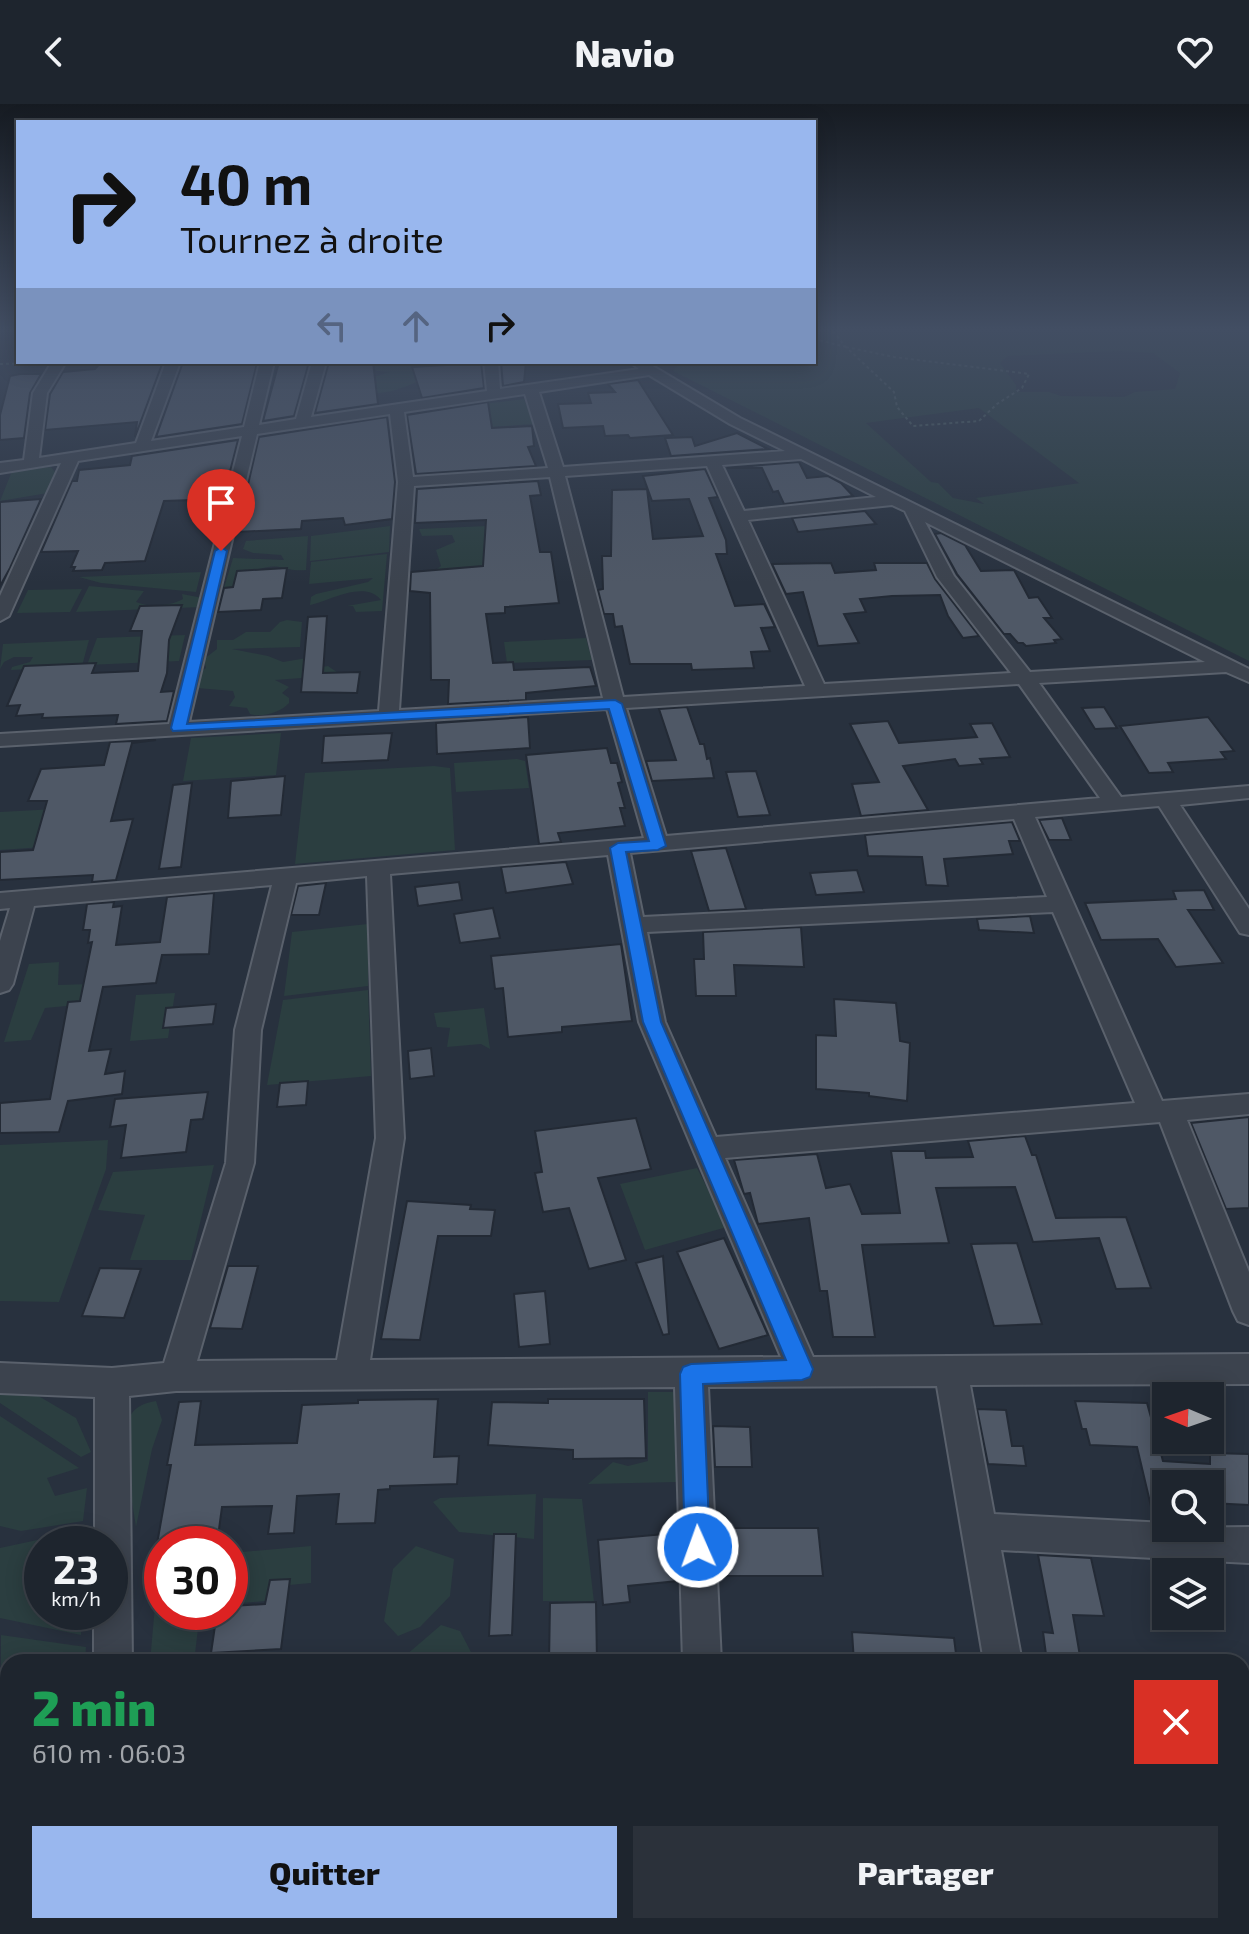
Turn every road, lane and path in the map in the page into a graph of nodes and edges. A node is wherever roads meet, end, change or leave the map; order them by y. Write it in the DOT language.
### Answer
graph roads {
  1 [pos="38,412"];
  2 [pos="154,412"];
  3 [pos="255,412"];
  4 [pos="305,412"];
  5 [pos="387,412"];
  6 [pos="397,412"];
  7 [pos="538,412"];
  8 [pos="721,412"];
  9 [pos="902,412"];
  10 [pos="988,412"];
  11 [pos="302,424"];
  12 [pos="250,433"];
  13 [pos="141,449"];
  14 [pos="803,455"];
  15 [pos="71,459"];
  16 [pos="712,459"];
  17 [pos="31,464"];
  18 [pos="0,468"];
  19 [pos="556,469"];
  20 [pos="406,482"];
  21 [pos="903,504"];
  22 [pos="738,516"];
  23 [pos="0,616"];
  24 [pos="1229,666"];
  25 [pos="1249,676"];
  26 [pos="1026,680"];
  27 [pos="817,690"];
  28 [pos="615,704"];
  29 [pos="389,715"];
  30 [pos="178,728"];
  31 [pos="0,740"];
  32 [pos="1249,792"];
  33 [pos="1165,799"];
  34 [pos="1116,805"];
  35 [pos="1022,813"];
  36 [pos="658,846"];
  37 [pos="618,848"];
  38 [pos="378,867"];
  39 [pos="286,877"];
  40 [pos="12,900"];
  41 [pos="1063,904"];
  42 [pos="633,925"];
  43 [pos="1249,927"];
  44 [pos="0,984"];
  45 [pos="1249,1104"];
  46 [pos="1162,1111"];
  47 [pos="706,1149"];
  48 [pos="1249,1311"];
  49 [pos="802,1369"];
  50 [pos="1249,1369"];
  51 [pos="951,1371"];
  52 [pos="691,1374"];
  53 [pos="351,1375"];
  54 [pos="176,1376"];
  55 [pos="0,1378"];
  56 [pos="112,1383"];
  57 [pos="980,1531"];
  58 [pos="1249,1545"];
  59 [pos="113,1654"];
  60 [pos="702,1654"];
  61 [pos="1002,1654"];
  1 -- 17 [label="street"];
  2 -- 13 [label="street"];
  3 -- 12 [label="street"];
  4 -- 11 [label="street"];
  5 -- 11 [label="street"];
  6 -- 20 [label="street"];
  7 -- 19 [label="street"];
  8 -- 14 [label="street"];
  9 -- 10 [label="path"];
  11 -- 12 [label="street"];
  12 -- 13 [label="street"];
  12 -- 30 [label="street"];
  13 -- 15 [label="street"];
  14 -- 16 [label="street"];
  14 -- 21 [label="street"];
  15 -- 17 [label="street"];
  15 -- 23 [label="street"];
  16 -- 19 [label="street"];
  16 -- 22 [label="street"];
  17 -- 18 [label="street"];
  19 -- 20 [label="street"];
  19 -- 28 [label="street"];
  20 -- 29 [label="street"];
  21 -- 22 [label="street"];
  21 -- 24 [label="street"];
  21 -- 26 [label="street"];
  22 -- 27 [label="street"];
  24 -- 25 [label="street"];
  24 -- 26 [label="street"];
  26 -- 27 [label="street"];
  26 -- 34 [label="street"];
  27 -- 28 [label="street"];
  28 -- 29 [label="street"];
  28 -- 36 [label="street"];
  29 -- 30 [label="street"];
  30 -- 31 [label="street"];
  32 -- 33 [label="street"];
  33 -- 34 [label="street"];
  33 -- 43 [label="street"];
  34 -- 35 [label="street"];
  35 -- 36 [label="street"];
  35 -- 41 [label="street"];
  36 -- 37 [label="street"];
  37 -- 38 [label="street"];
  37 -- 42 [label="street"];
  38 -- 39 [label="street"];
  38 -- 53 [label="street"];
  39 -- 40 [label="street"];
  39 -- 54 [label="street"];
  40 -- 44 [label="street"];
  41 -- 42 [label="street"];
  41 -- 46 [label="street"];
  42 -- 47 [label="street"];
  45 -- 46 [label="street"];
  46 -- 47 [label="street"];
  46 -- 48 [label="street"];
  47 -- 49 [label="street"];
  49 -- 51 [label="street"];
  49 -- 52 [label="street"];
  50 -- 51 [label="street"];
  51 -- 57 [label="street"];
  52 -- 53 [label="street"];
  52 -- 60 [label="street"];
  53 -- 54 [label="street"];
  54 -- 56 [label="street"];
  55 -- 56 [label="street"];
  56 -- 59 [label="street"];
  57 -- 58 [label="street"];
  57 -- 61 [label="street"];
}
